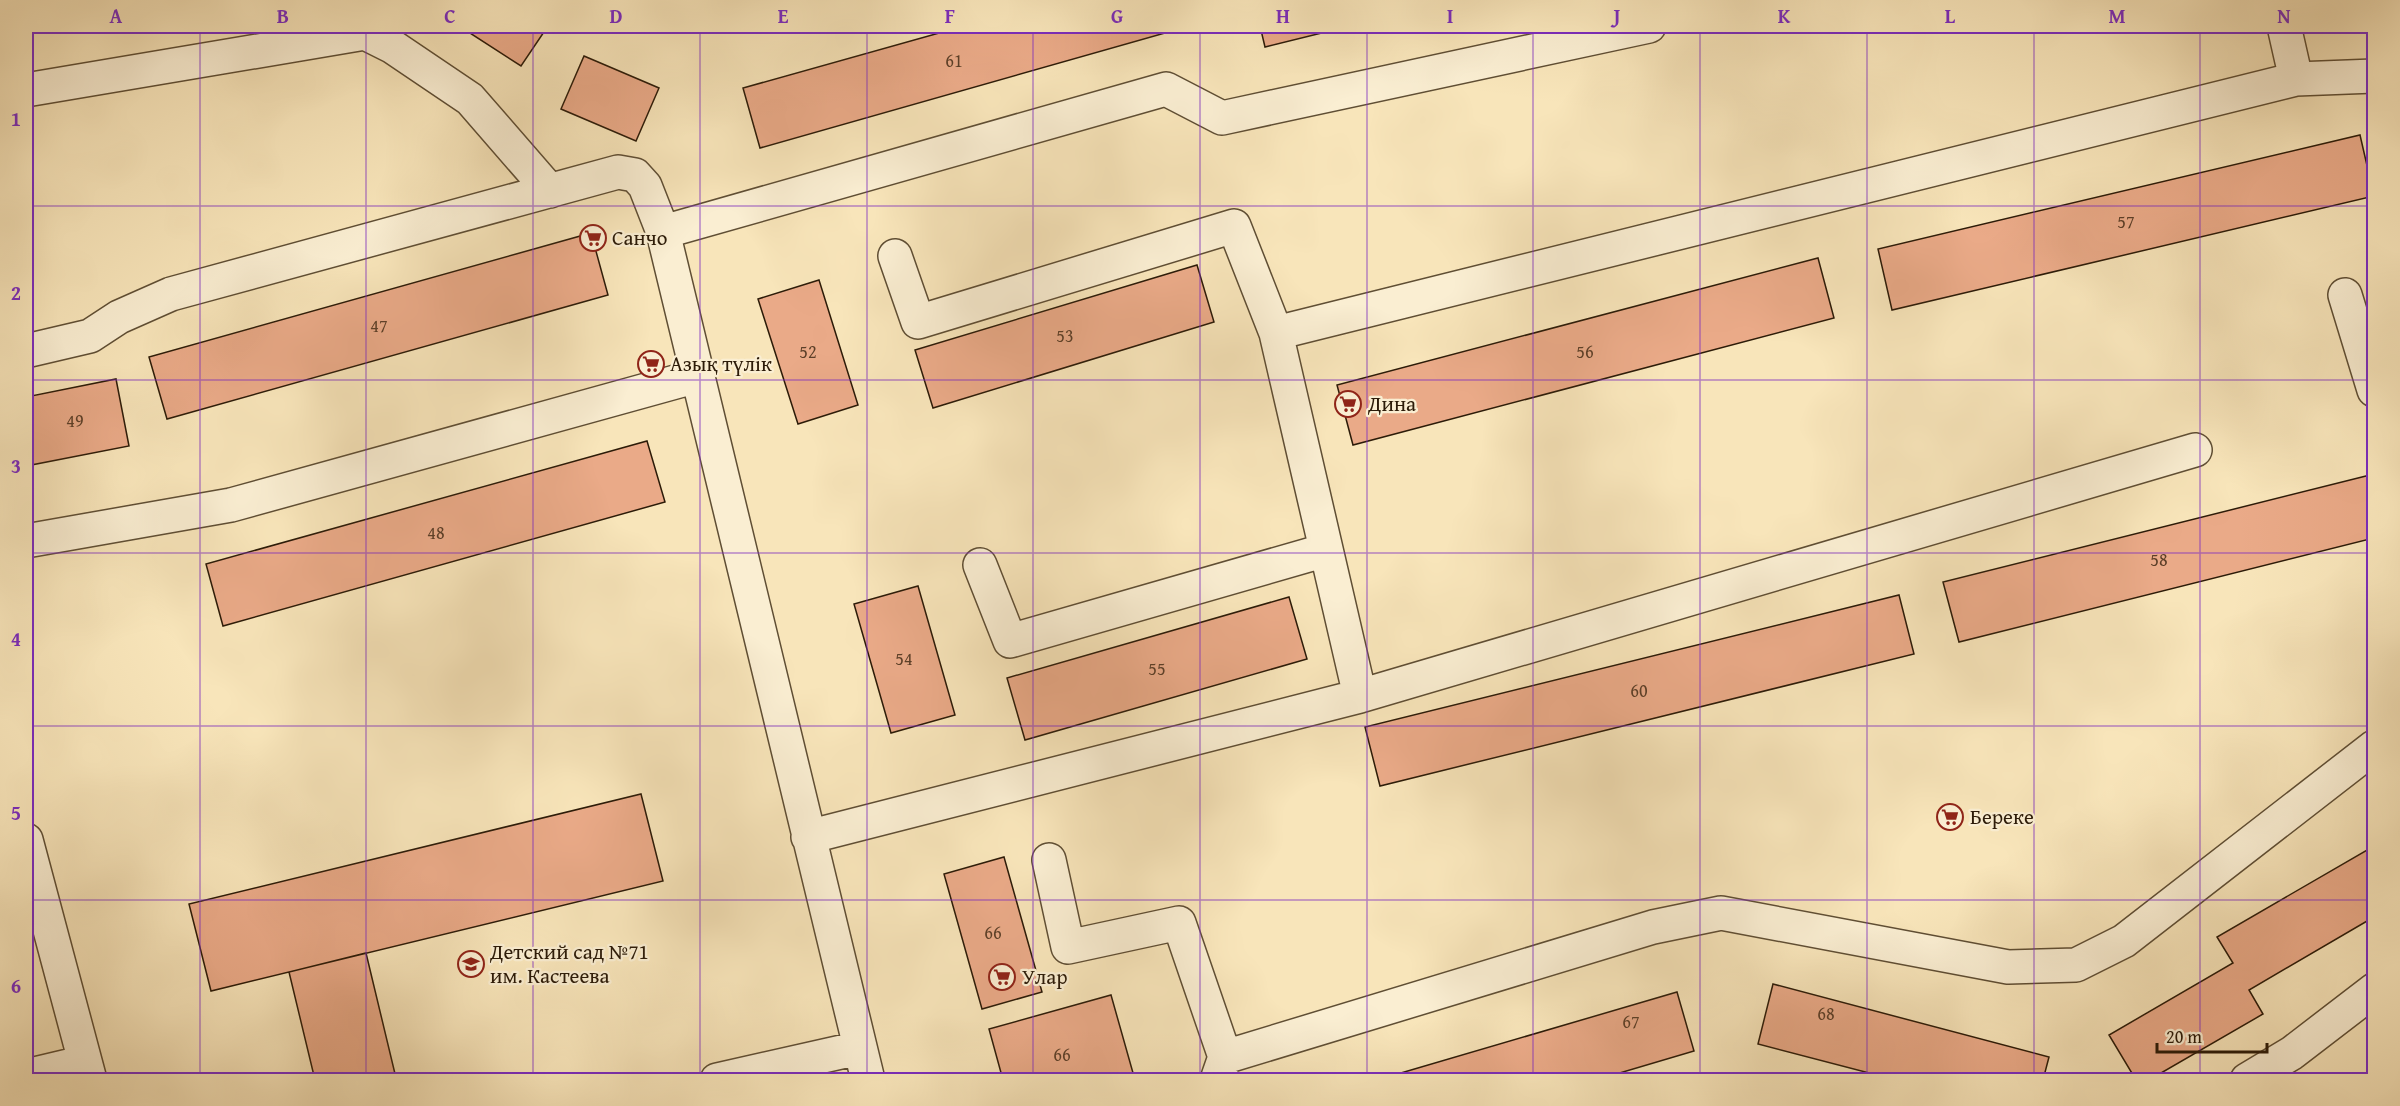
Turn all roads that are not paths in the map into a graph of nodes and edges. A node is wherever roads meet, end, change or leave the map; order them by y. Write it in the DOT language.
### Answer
graph roads {
  1 [pos="1649,26"];
  2 [pos="2284,26"];
  3 [pos="2374,76"];
  4 [pos="2296,79"];
  5 [pos="26,90"];
  6 [pos="549,191"];
  7 [pos="663,232"];
  8 [pos="895,256"];
  9 [pos="2345,295"];
  10 [pos="1276,333"];
  11 [pos="26,351"];
  12 [pos="697,376"];
  13 [pos="2374,390"];
  14 [pos="2195,450"];
  15 [pos="26,541"];
  16 [pos="1326,550"];
  17 [pos="980,565"];
  18 [pos="1360,696"];
  19 [pos="2374,747"];
  20 [pos="808,837"];
  21 [pos="26,840"];
  22 [pos="1049,860"];
  23 [pos="2374,990"];
  24 [pos="859,1048"];
  25 [pos="1221,1069"];
  26 [pos="87,1071"];
  27 [pos="26,1076"];
  28 [pos="717,1080"];
  29 [pos="868,1080"];
  30 [pos="2247,1080"];
  1 -- 7 [label="street"];
  2 -- 4 [label="street"];
  3 -- 4 [label="street"];
  4 -- 10 [label="street"];
  5 -- 6 [label="street"];
  6 -- 7 [label="street"];
  6 -- 11 [label="street"];
  7 -- 12 [label="street"];
  8 -- 10 [label="street"];
  9 -- 13 [label="street"];
  10 -- 16 [label="street"];
  12 -- 15 [label="street"];
  12 -- 20 [label="street"];
  14 -- 18 [label="street"];
  16 -- 17 [label="street"];
  16 -- 18 [label="street"];
  18 -- 20 [label="street"];
  19 -- 25 [label="street"];
  20 -- 24 [label="street"];
  21 -- 26 [label="street"];
  22 -- 25 [label="street"];
  23 -- 30 [label="street"];
  24 -- 28 [label="street"];
  24 -- 29 [label="street"];
  26 -- 27 [label="street"];
}
